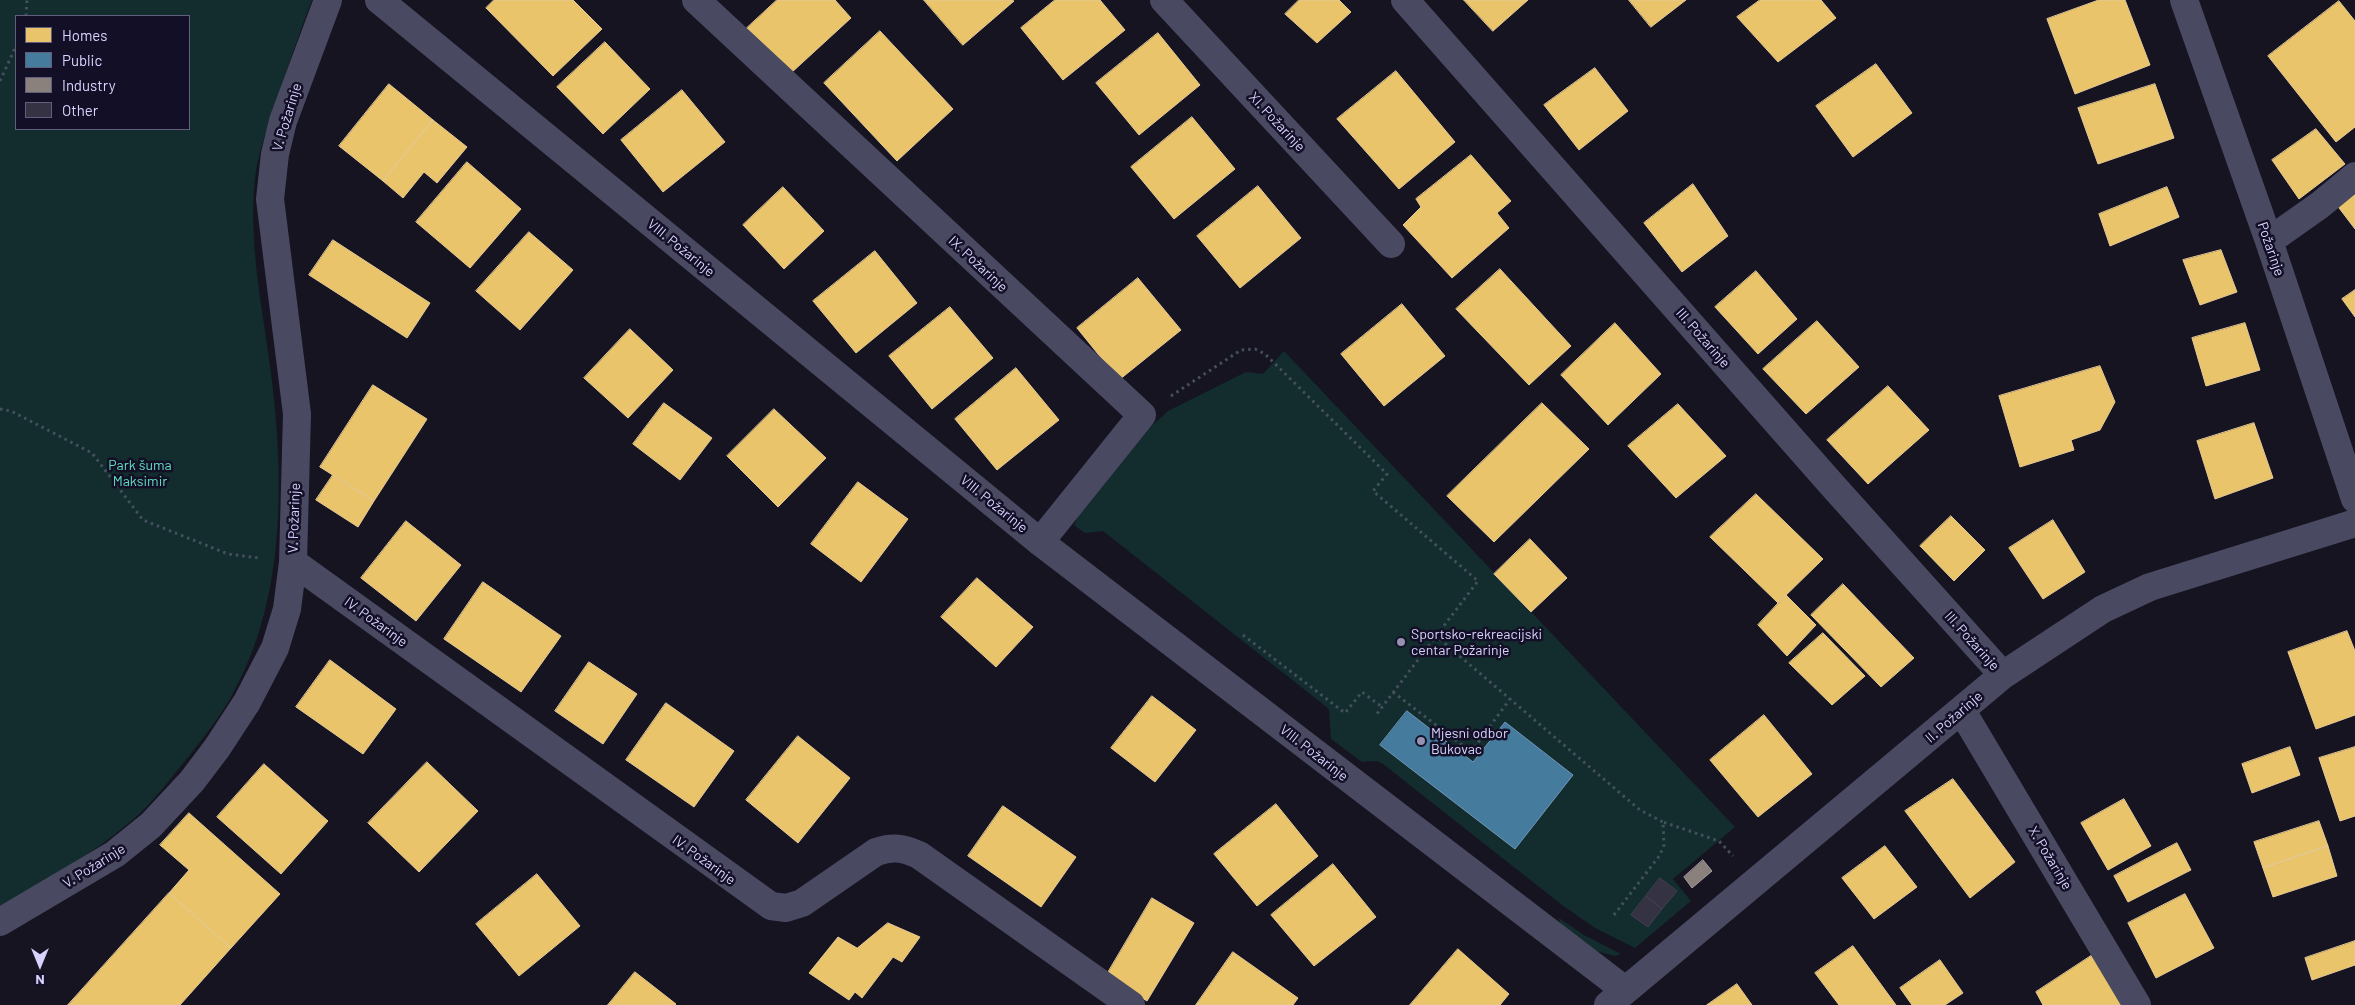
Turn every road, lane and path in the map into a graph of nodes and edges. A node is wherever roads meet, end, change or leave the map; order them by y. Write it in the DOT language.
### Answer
graph roads {
  1 [pos="27,0"];
  2 [pos="328,0"];
  3 [pos="379,0"];
  4 [pos="696,0"];
  5 [pos="1164,0"];
  6 [pos="1405,0"];
  7 [pos="2184,0"];
  8 [pos="26,15"];
  9 [pos="15,48"];
  10 [pos="0,81"];
  11 [pos="2355,176"];
  12 [pos="2269,241"];
  13 [pos="1391,244"];
  14 [pos="0,409"];
  15 [pos="1142,415"];
  16 [pos="2355,499"];
  17 [pos="2355,523"];
  18 [pos="1040,542"];
  19 [pos="293,562"];
  20 [pos="1243,634"];
  21 [pos="1435,634"];
  22 [pos="2003,675"];
  23 [pos="1393,692"];
  24 [pos="1510,700"];
  25 [pos="1382,707"];
  26 [pos="1962,711"];
  27 [pos="1376,715"];
  28 [pos="1663,822"];
  29 [pos="1740,862"];
  30 [pos="1614,915"];
  31 [pos="0,922"];
  32 [pos="1616,998"];
  33 [pos="1131,1005"];
  34 [pos="2137,1005"];
  1 -- 8 [label="path"];
  2 -- 19 [label="street, V. Požarinje"];
  3 -- 18 [label="street, VIII. Požarinje"];
  4 -- 15 [label="street, IX. Požarinje"];
  5 -- 13 [label="street, XI. Požarinje"];
  6 -- 22 [label="street, III. Požarinje"];
  7 -- 12 [label="street, Požarinje"];
  9 -- 10 [label="path"];
  11 -- 12 [label="street"];
  12 -- 16 [label="street, Požarinje"];
  14 -- 19 [label="path"];
  15 -- 18 [label="street"];
  15 -- 21 [label="path"];
  17 -- 22 [label="street, II. Požarinje"];
  18 -- 32 [label="street, VIII. Požarinje"];
  19 -- 31 [label="street, V. Požarinje"];
  19 -- 33 [label="street, IV. Požarinje"];
  20 -- 25 [label="path"];
  21 -- 23 [label="path"];
  21 -- 24 [label="path"];
  22 -- 26 [label="street, II. Požarinje"];
  23 -- 24 [label="path"];
  23 -- 25 [label="path"];
  24 -- 28 [label="path"];
  25 -- 27 [label="path"];
  26 -- 32 [label="street, II. Požarinje"];
  26 -- 34 [label="street, X. Požarinje"];
  28 -- 29 [label="path"];
  28 -- 30 [label="path"];
}
